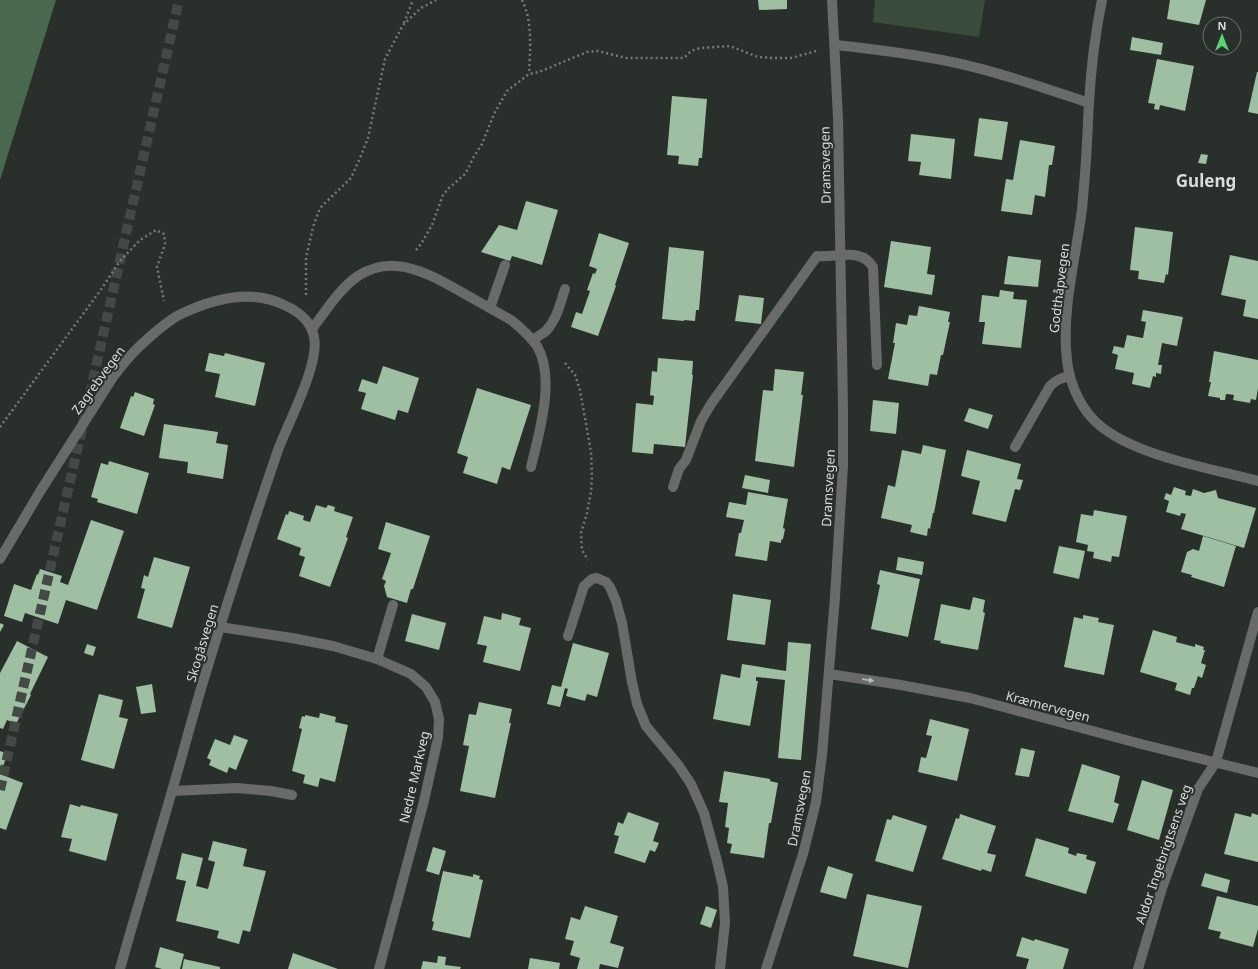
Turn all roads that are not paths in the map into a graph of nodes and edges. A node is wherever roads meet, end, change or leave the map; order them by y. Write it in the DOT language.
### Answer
graph roads {
  1 [pos="832,0"];
  2 [pos="1102,0"];
  3 [pos="835,45"];
  4 [pos="1089,104"];
  5 [pos="840,255"];
  6 [pos="505,265"];
  7 [pos="565,289"];
  8 [pos="490,308"];
  9 [pos="312,329"];
  10 [pos="535,344"];
  11 [pos="877,365"];
  12 [pos="1070,376"];
  13 [pos="1015,447"];
  14 [pos="531,467"];
  15 [pos="1258,481"];
  16 [pos="673,487"];
  17 [pos="0,559"];
  18 [pos="393,605"];
  19 [pos="1258,612"];
  20 [pos="220,628"];
  21 [pos="568,636"];
  22 [pos="377,659"];
  23 [pos="830,674"];
  24 [pos="1216,762"];
  25 [pos="1258,773"];
  26 [pos="172,791"];
  27 [pos="292,795"];
  28 [pos="120,969"];
  29 [pos="379,969"];
  30 [pos="720,969"];
  31 [pos="766,969"];
  32 [pos="1138,969"];
  1 -- 3 [label="street, Dramsvegen"];
  2 -- 4 [label="street, Godthåpvegen"];
  3 -- 4 [label="street"];
  3 -- 5 [label="street, Dramsvegen"];
  4 -- 12 [label="street, Godthåpvegen"];
  5 -- 11 [label="street"];
  5 -- 16 [label="street"];
  5 -- 23 [label="street, Dramsvegen"];
  6 -- 8 [label="street"];
  7 -- 10 [label="street"];
  8 -- 9 [label="street"];
  8 -- 10 [label="street"];
  9 -- 17 [label="street, Zagrebvegen"];
  9 -- 20 [label="street, Skogåsvegen"];
  10 -- 14 [label="street"];
  12 -- 13 [label="street"];
  12 -- 15 [label="street, Godthåpvegen"];
  18 -- 22 [label="street"];
  19 -- 24 [label="street, Aldor Ingebrigtsens veg"];
  20 -- 22 [label="street, Nedre Markveg"];
  20 -- 26 [label="street, Skogåsvegen"];
  21 -- 30 [label="street"];
  22 -- 29 [label="street, Nedre Markveg"];
  23 -- 24 [label="street, Kræmervegen, one-way"];
  23 -- 31 [label="street, Dramsvegen"];
  24 -- 25 [label="street, Kræmervegen"];
  24 -- 32 [label="street, Aldor Ingebrigtsens veg"];
  26 -- 27 [label="street"];
  26 -- 28 [label="street, Skogåsvegen"];
}
